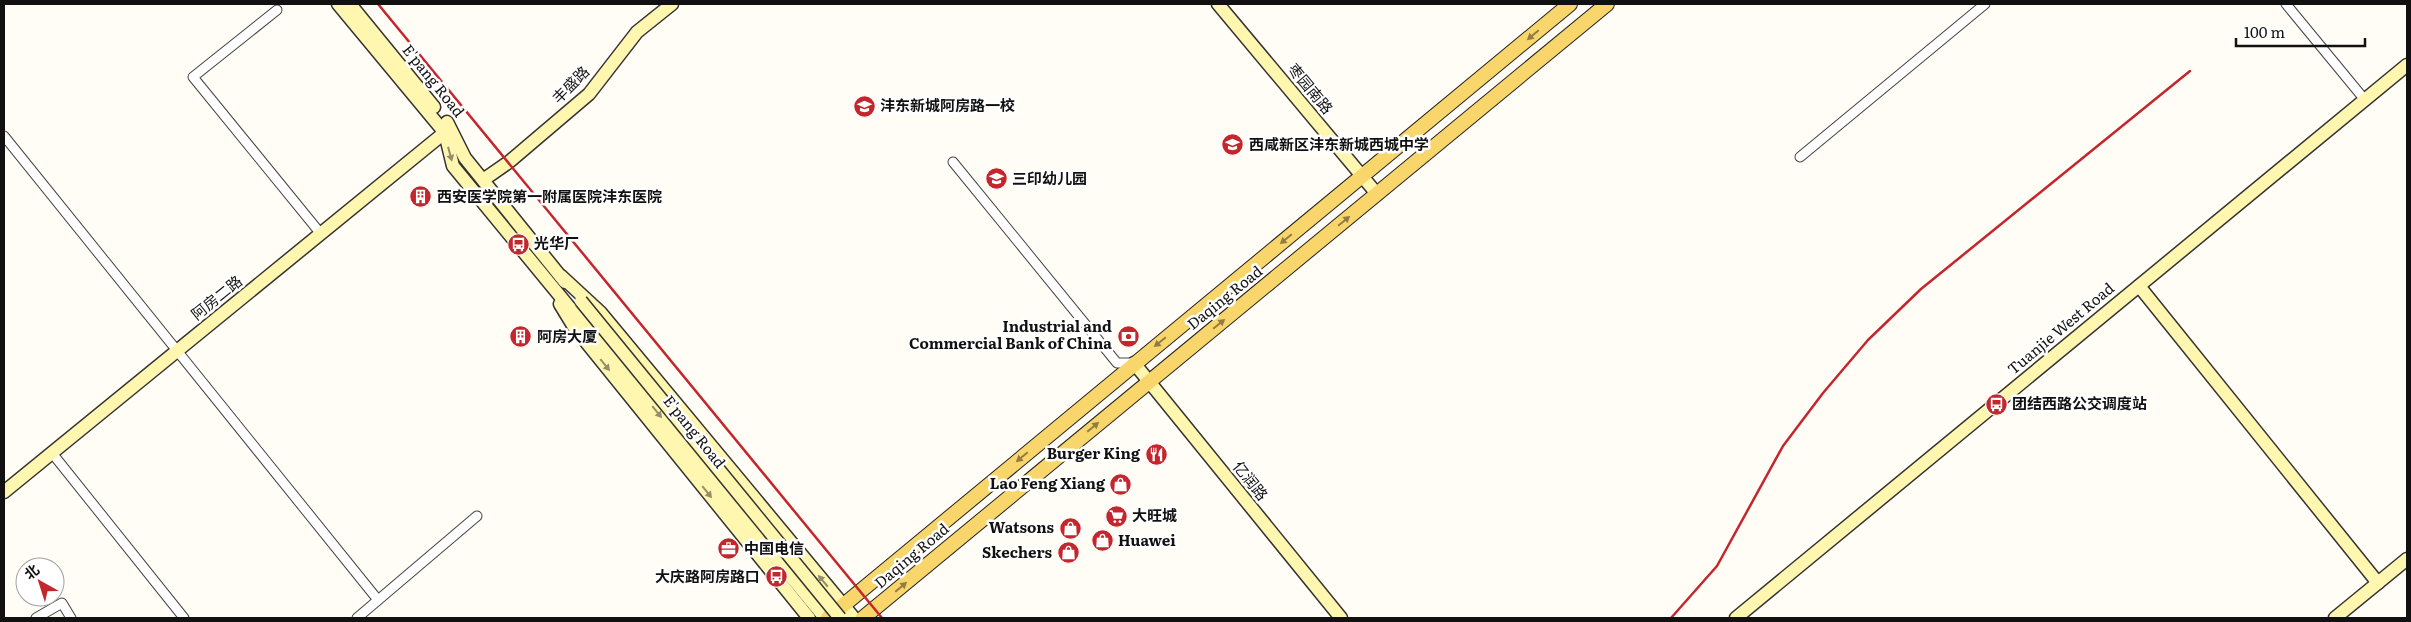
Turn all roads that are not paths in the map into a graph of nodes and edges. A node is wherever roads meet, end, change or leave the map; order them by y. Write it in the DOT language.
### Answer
graph roads {
  1 [pos="338,4"];
  2 [pos="350,4"];
  3 [pos="672,4"];
  4 [pos="1218,4"];
  5 [pos="1570,4"];
  6 [pos="1607,4"];
  7 [pos="1985,4"];
  8 [pos="2286,4"];
  9 [pos="277,10"];
  10 [pos="2407,65"];
  11 [pos="2365,100"];
  12 [pos="448,131"];
  13 [pos="4,136"];
  14 [pos="1800,156"];
  15 [pos="953,162"];
  16 [pos="1362,176"];
  17 [pos="483,180"];
  18 [pos="1378,194"];
  19 [pos="321,234"];
  20 [pos="538,267"];
  21 [pos="561,276"];
  22 [pos="2139,286"];
  23 [pos="576,304"];
  24 [pos="178,351"];
  25 [pos="1134,364"];
  26 [pos="1148,381"];
  27 [pos="52,454"];
  28 [pos="4,492"];
  29 [pos="477,516"];
  30 [pos="2407,559"];
  31 [pos="2378,583"];
  32 [pos="378,600"];
  33 [pos="842,612"];
  34 [pos="36,618"];
  35 [pos="71,618"];
  36 [pos="184,618"];
  37 [pos="357,618"];
  38 [pos="809,618"];
  39 [pos="827,618"];
  40 [pos="854,618"];
  41 [pos="863,618"];
  42 [pos="1341,618"];
  43 [pos="1736,618"];
  44 [pos="2335,618"];
  1 -- 12 [label="street, E'pang Road"];
  2 -- 12 [label="street, E'pang Road"];
  3 -- 17 [label="street, 丰盛路"];
  4 -- 16 [label="street, 枣园南路"];
  5 -- 16 [label="main road, Daqing Road, one-way"];
  6 -- 18 [label="main road, Daqing Road"];
  7 -- 14 [label="street"];
  8 -- 11 [label="street"];
  9 -- 19 [label="street"];
  10 -- 11 [label="street, Tuanjie West Road"];
  11 -- 22 [label="street, Tuanjie West Road"];
  12 -- 17 [label="street, E'pang Road"];
  12 -- 19 [label="street, 阿房二路"];
  12 -- 20 [label="street, E'pang Road, one-way"];
  13 -- 24 [label="street"];
  15 -- 25 [label="street"];
  16 -- 18 [label="street, 枣园南路"];
  16 -- 25 [label="main road, Daqing Road, one-way"];
  17 -- 21 [label="street, E'pang Road"];
  26 -- 18 [label="main road, Daqing Road, one-way"];
  19 -- 24 [label="street, 阿房二路"];
  20 -- 23 [label="street, E'pang Road"];
  20 -- 38 [label="street, E'pang Road, one-way"];
  21 -- 23 [label="street, E'pang Road"];
  33 -- 21 [label="street, E'pang Road, one-way"];
  22 -- 31 [label="street"];
  22 -- 43 [label="street, Tuanjie West Road"];
  23 -- 33 [label="street, E'pang Road, bridge"];
  23 -- 39 [label="street, E'pang Road, one-way"];
  24 -- 27 [label="street, 阿房二路"];
  24 -- 32 [label="street"];
  25 -- 26 [label="street, 亿润路"];
  25 -- 33 [label="main road, Daqing Road, one-way"];
  41 -- 26 [label="main road, Daqing Road, one-way"];
  26 -- 42 [label="street, 亿润路"];
  27 -- 28 [label="street, 阿房二路"];
  27 -- 36 [label="street"];
  29 -- 32 [label="street"];
  30 -- 31 [label="street"];
  31 -- 44 [label="street"];
  32 -- 37 [label="street"];
  33 -- 39 [label="main road, Daqing Road"];
  33 -- 40 [label="street, E'pang Road"];
  34 -- 35 [label="street"];
}
